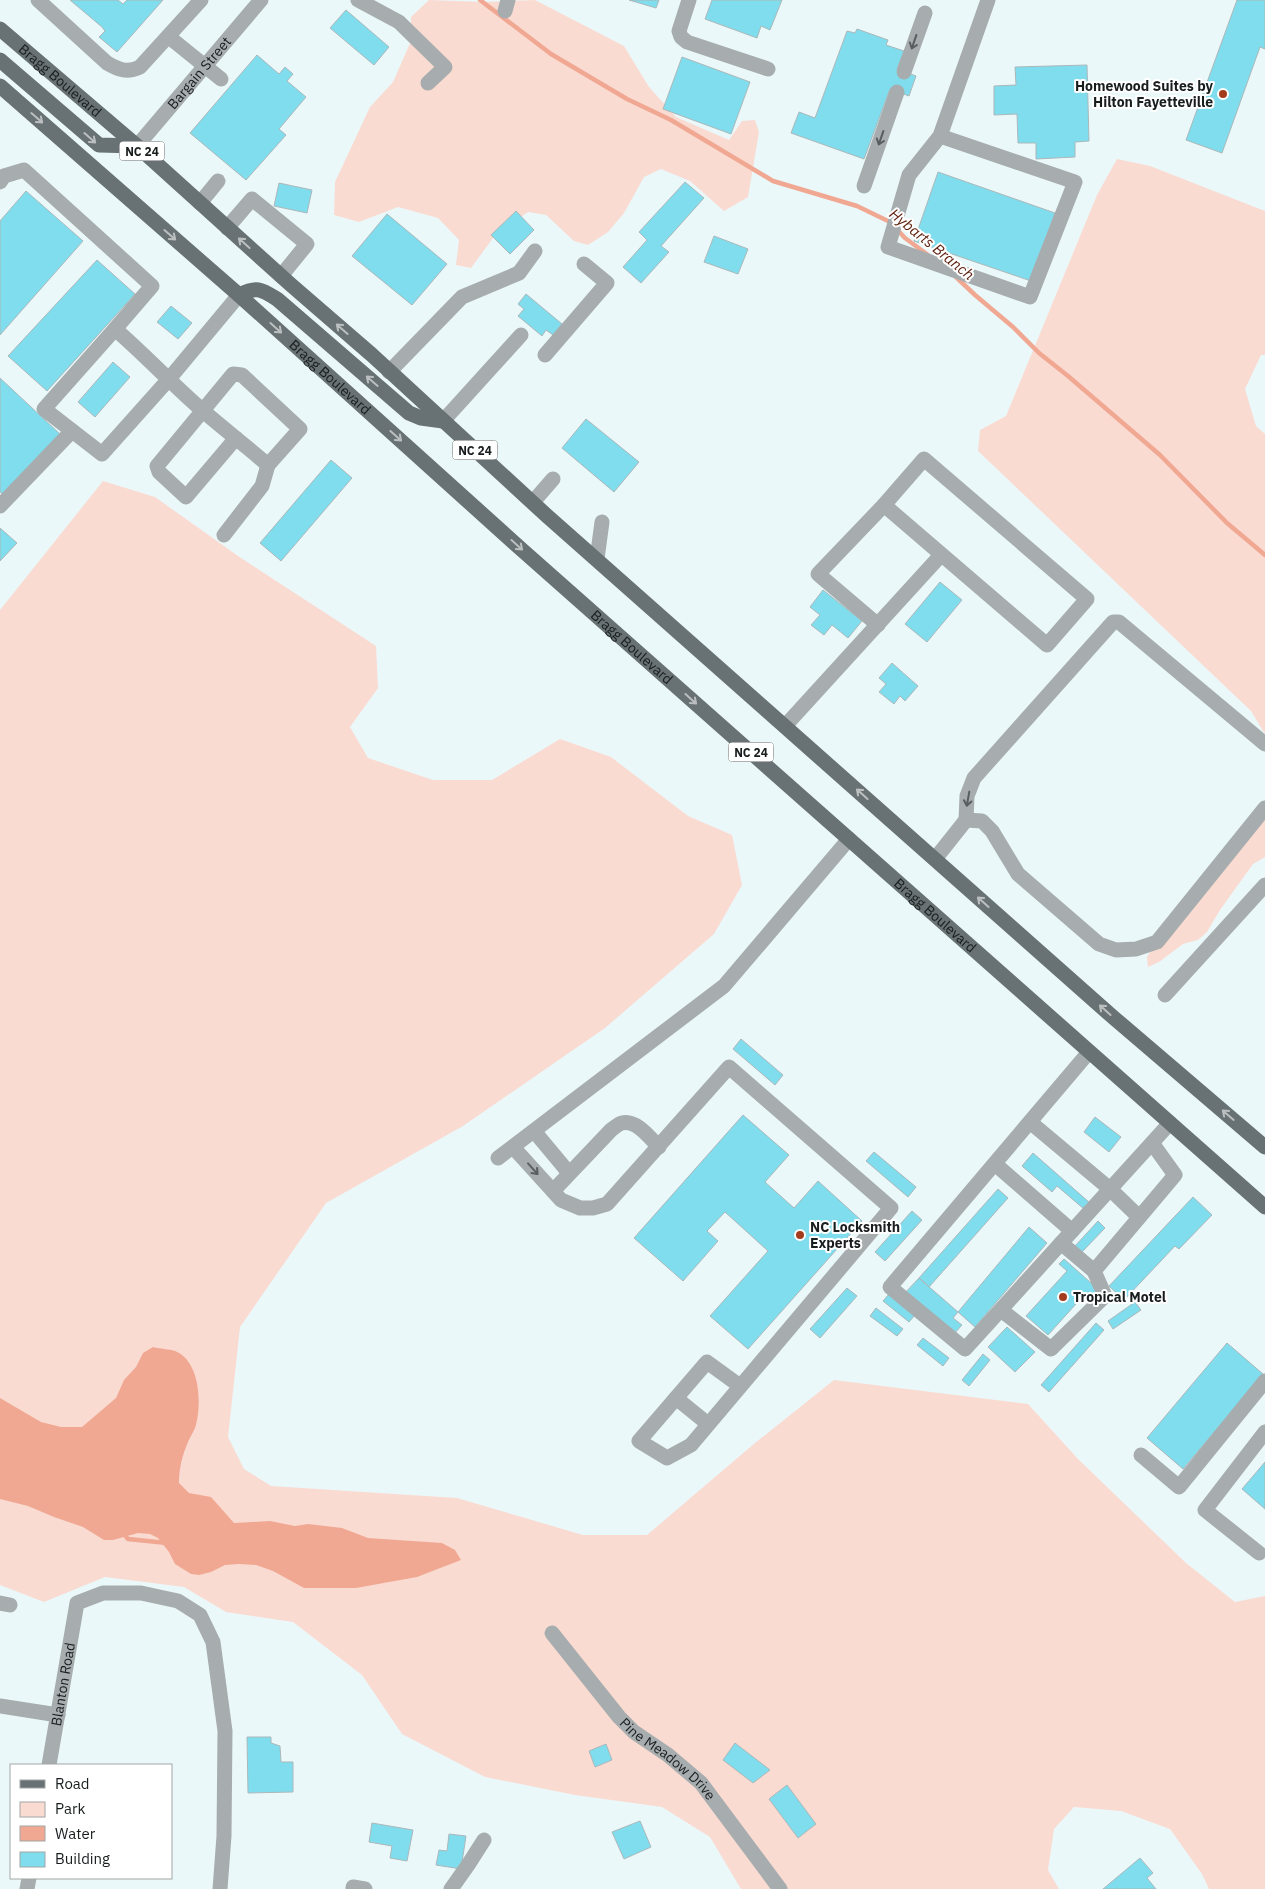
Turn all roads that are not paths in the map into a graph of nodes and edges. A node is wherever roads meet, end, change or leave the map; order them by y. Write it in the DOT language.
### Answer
graph roads {
  1 [pos="38,0"];
  2 [pos="201,0"];
  3 [pos="261,0"];
  4 [pos="358,0"];
  5 [pos="689,0"];
  6 [pos="988,0"];
  7 [pos="924,13"];
  8 [pos="0,28"];
  9 [pos="169,37"];
  10 [pos="0,60"];
  11 [pos="206,67"];
  12 [pos="768,70"];
  13 [pos="904,72"];
  14 [pos="221,79"];
  15 [pos="428,83"];
  16 [pos="0,86"];
  17 [pos="898,92"];
  18 [pos="940,136"];
  19 [pos="137,146"];
  20 [pos="218,181"];
  21 [pos="0,182"];
  22 [pos="864,186"];
  23 [pos="200,203"];
  24 [pos="227,228"];
  25 [pos="535,251"];
  26 [pos="584,264"];
  27 [pos="280,276"];
  28 [pos="239,295"];
  29 [pos="115,329"];
  30 [pos="521,334"];
  31 [pos="545,355"];
  32 [pos="389,372"];
  33 [pos="169,379"];
  34 [pos="202,410"];
  35 [pos="443,421"];
  36 [pos="72,431"];
  37 [pos="236,438"];
  38 [pos="268,464"];
  39 [pos="554,479"];
  40 [pos="533,502"];
  41 [pos="884,505"];
  42 [pos="0,506"];
  43 [pos="602,522"];
  44 [pos="224,535"];
  45 [pos="942,555"];
  46 [pos="597,559"];
  47 [pos="878,625"];
  48 [pos="785,726"];
  49 [pos="1265,744"];
  50 [pos="1265,808"];
  51 [pos="966,820"];
  52 [pos="849,839"];
  53 [pos="935,859"];
  54 [pos="1265,885"];
  55 [pos="1165,995"];
  56 [pos="1089,1052"];
  57 [pos="1030,1122"];
  58 [pos="1170,1123"];
  59 [pos="534,1131"];
  60 [pos="1152,1144"];
  61 [pos="513,1146"];
  62 [pos="659,1147"];
  63 [pos="1265,1147"];
  64 [pos="498,1158"];
  65 [pos="995,1164"];
  66 [pos="569,1173"];
  67 [pos="1110,1189"];
  68 [pos="553,1191"];
  69 [pos="1265,1207"];
  70 [pos="1140,1217"];
  71 [pos="1072,1232"];
  72 [pos="1061,1243"];
  73 [pos="1094,1271"];
  74 [pos="1001,1310"];
  75 [pos="1265,1381"];
  76 [pos="740,1386"];
  77 [pos="676,1398"];
  78 [pos="708,1424"];
  79 [pos="1265,1432"];
  80 [pos="1141,1455"];
  81 [pos="1259,1554"];
  82 [pos="552,1634"];
  83 [pos="0,1706"];
  84 [pos="58,1715"];
  85 [pos="49,1764"];
  86 [pos="484,1840"];
  87 [pos="220,1889"];
  88 [pos="353,1889"];
  89 [pos="365,1889"];
  90 [pos="451,1889"];
  91 [pos="780,1889"];
  1 -- 9 [label="street"];
  2 -- 9 [label="street"];
  3 -- 11 [label="street, Bargain Street"];
  4 -- 15 [label="street"];
  5 -- 12 [label="street"];
  6 -- 18 [label="street"];
  7 -- 13 [label="street, one-way"];
  8 -- 19 [label="main road, Bragg Boulevard / NC 24"];
  9 -- 11 [label="street"];
  10 -- 19 [label="main road, one-way"];
  11 -- 14 [label="street"];
  11 -- 19 [label="street, Bargain Street"];
  16 -- 28 [label="main road, Bragg Boulevard / NC 24, one-way"];
  17 -- 22 [label="street, one-way"];
  18 -- 18 [label="street"];
  19 -- 23 [label="main road, Bragg Boulevard / NC 24"];
  20 -- 23 [label="street"];
  21 -- 29 [label="street"];
  23 -- 24 [label="main road, Bragg Boulevard / NC 24"];
  27 -- 24 [label="main road, Bragg Boulevard / NC 24, one-way"];
  24 -- 27 [label="street"];
  25 -- 32 [label="street"];
  26 -- 31 [label="street"];
  32 -- 27 [label="main road, Bragg Boulevard / NC 24, one-way"];
  28 -- 33 [label="street"];
  35 -- 28 [label="main road, one-way"];
  28 -- 52 [label="main road, Bragg Boulevard / NC 24, one-way"];
  29 -- 33 [label="street"];
  29 -- 36 [label="street"];
  30 -- 35 [label="street"];
  32 -- 35 [label="main road, Bragg Boulevard / NC 24"];
  33 -- 34 [label="street"];
  33 -- 36 [label="street"];
  34 -- 37 [label="street"];
  34 -- 37 [label="street"];
  34 -- 38 [label="street"];
  35 -- 40 [label="main road, Bragg Boulevard / NC 24"];
  36 -- 42 [label="street"];
  37 -- 38 [label="street"];
  38 -- 44 [label="street"];
  39 -- 40 [label="street"];
  40 -- 46 [label="main road, Bragg Boulevard / NC 24"];
  41 -- 45 [label="street"];
  41 -- 45 [label="street"];
  41 -- 47 [label="street"];
  43 -- 46 [label="street"];
  45 -- 47 [label="street"];
  46 -- 48 [label="main road, Bragg Boulevard / NC 24"];
  47 -- 48 [label="street"];
  53 -- 48 [label="main road, Bragg Boulevard / NC 24, one-way"];
  49 -- 51 [label="street, one-way"];
  50 -- 51 [label="street"];
  51 -- 53 [label="street"];
  52 -- 56 [label="main road, Bragg Boulevard / NC 24"];
  52 -- 59 [label="street"];
  63 -- 53 [label="main road, Bragg Boulevard / NC 24, one-way"];
  54 -- 55 [label="street"];
  56 -- 57 [label="street"];
  56 -- 58 [label="main road, Bragg Boulevard / NC 24"];
  57 -- 65 [label="street"];
  57 -- 67 [label="street"];
  58 -- 60 [label="street"];
  58 -- 69 [label="main road, Bragg Boulevard / NC 24"];
  59 -- 61 [label="street"];
  59 -- 66 [label="street"];
  60 -- 67 [label="street"];
  60 -- 70 [label="street"];
  61 -- 64 [label="street"];
  61 -- 68 [label="street, one-way"];
  62 -- 66 [label="street"];
  62 -- 68 [label="street"];
  62 -- 76 [label="street"];
  65 -- 71 [label="street"];
  65 -- 74 [label="street"];
  66 -- 68 [label="street"];
  67 -- 70 [label="street"];
  67 -- 71 [label="street"];
  70 -- 73 [label="street"];
  71 -- 72 [label="street"];
  72 -- 73 [label="street"];
  72 -- 74 [label="street"];
  73 -- 74 [label="street"];
  75 -- 80 [label="street"];
  76 -- 77 [label="street"];
  76 -- 78 [label="street"];
  77 -- 78 [label="street"];
  77 -- 78 [label="street"];
  79 -- 81 [label="street"];
  82 -- 91 [label="street, Pine Meadow Drive"];
  83 -- 84 [label="street"];
  84 -- 85 [label="street, Blanton Road"];
  84 -- 87 [label="street, Blanton Road"];
  86 -- 90 [label="street"];
  88 -- 89 [label="street"];
}
